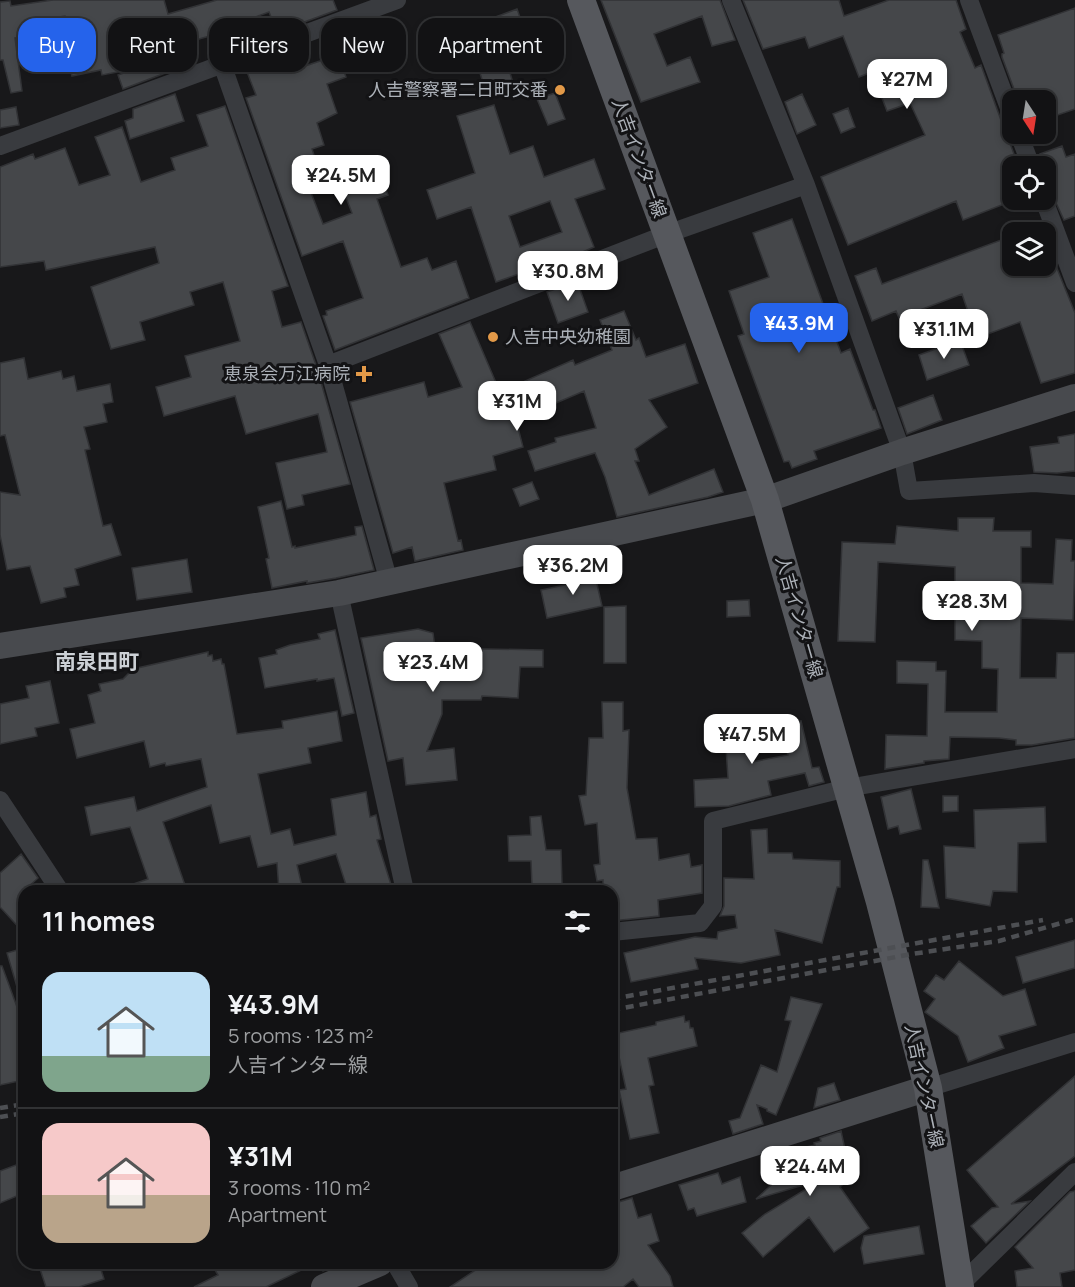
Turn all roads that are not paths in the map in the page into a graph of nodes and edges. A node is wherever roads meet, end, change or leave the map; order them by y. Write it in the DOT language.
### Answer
graph roads {
  1 [pos="397,0"];
  2 [pos="581,0"];
  3 [pos="731,0"];
  4 [pos="969,0"];
  5 [pos="372,4"];
  6 [pos="309,29"];
  7 [pos="209,69"];
  8 [pos="225,72"];
  9 [pos="1002,90"];
  10 [pos="0,146"];
  11 [pos="806,185"];
  12 [pos="1048,210"];
  13 [pos="667,234"];
  14 [pos="1075,283"];
  15 [pos="328,365"];
  16 [pos="1075,397"];
  17 [pos="902,452"];
  18 [pos="1075,486"];
  19 [pos="765,500"];
  20 [pos="390,582"];
  21 [pos="339,592"];
  22 [pos="0,646"];
  23 [pos="1075,749"];
  24 [pos="847,788"];
  25 [pos="2,810"];
  26 [pos="56,885"];
  27 [pos="404,885"];
  28 [pos="618,931"];
  29 [pos="1075,1042"];
  30 [pos="928,1088"];
  31 [pos="1075,1172"];
  32 [pos="618,1186"];
  33 [pos="366,1269"];
  34 [pos="398,1269"];
  35 [pos="960,1286"];
  36 [pos="324,1287"];
  37 [pos="409,1287"];
  1 -- 5 [label="street"];
  2 -- 13 [label="main road, 人吉インター線"];
  3 -- 11 [label="street"];
  4 -- 9 [label="street"];
  5 -- 6 [label="street"];
  7 -- 10 [label="street"];
  8 -- 15 [label="street"];
  11 -- 13 [label="street"];
  11 -- 17 [label="street"];
  12 -- 14 [label="street"];
  13 -- 15 [label="street"];
  13 -- 19 [label="main road, 人吉インター線"];
  15 -- 20 [label="street"];
  16 -- 17 [label="street"];
  17 -- 18 [label="street"];
  17 -- 19 [label="street"];
  19 -- 20 [label="street"];
  19 -- 24 [label="main road, 人吉インター線"];
  20 -- 21 [label="street"];
  21 -- 22 [label="street"];
  21 -- 27 [label="street"];
  23 -- 24 [label="street"];
  24 -- 28 [label="street"];
  24 -- 30 [label="main road, 人吉インター線"];
  25 -- 26 [label="street"];
  29 -- 30 [label="street"];
  30 -- 32 [label="street"];
  30 -- 35 [label="main road, 人吉インター線"];
  31 -- 35 [label="street"];
  33 -- 36 [label="street"];
  34 -- 37 [label="street"];
}
